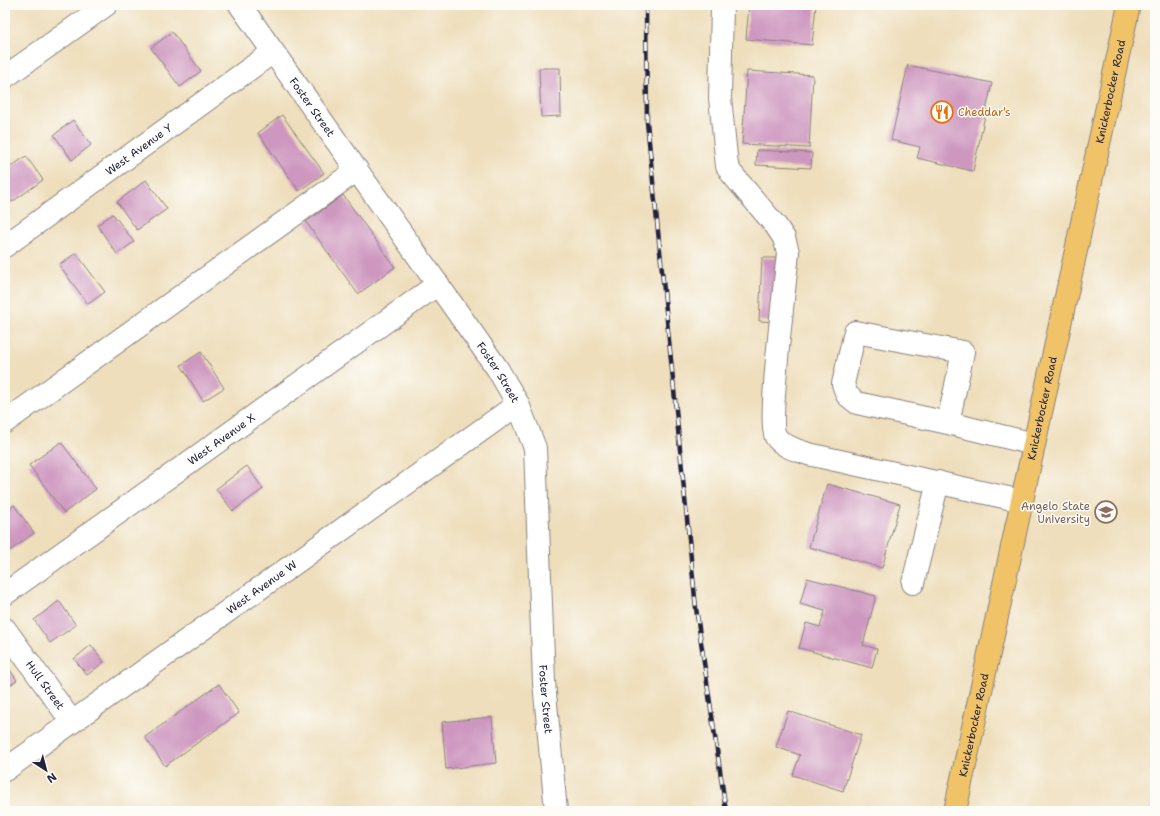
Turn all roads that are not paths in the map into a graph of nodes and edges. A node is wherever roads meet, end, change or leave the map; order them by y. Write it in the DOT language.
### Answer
graph roads {
  1 [pos="106,5"];
  2 [pos="240,5"];
  3 [pos="722,5"];
  4 [pos="1129,5"];
  5 [pos="273,52"];
  6 [pos="5,77"];
  7 [pos="356,170"];
  8 [pos="5,246"];
  9 [pos="438,284"];
  10 [pos="518,404"];
  11 [pos="5,422"];
  12 [pos="948,423"];
  13 [pos="1034,444"];
  14 [pos="938,482"];
  15 [pos="1022,501"];
  16 [pos="913,583"];
  17 [pos="5,594"];
  18 [pos="5,629"];
  19 [pos="72,722"];
  20 [pos="5,770"];
  21 [pos="556,811"];
  22 [pos="955,811"];
  1 -- 6 [label="street"];
  2 -- 5 [label="street, Foster Street"];
  3 -- 14 [label="street"];
  4 -- 13 [label="main road, Knickerbocker Road"];
  5 -- 7 [label="street, Foster Street"];
  5 -- 8 [label="street, West Avenue Y"];
  7 -- 9 [label="street, Foster Street"];
  7 -- 11 [label="street"];
  9 -- 10 [label="street, Foster Street"];
  9 -- 17 [label="street, West Avenue X"];
  10 -- 19 [label="street, West Avenue W"];
  10 -- 21 [label="street, Foster Street"];
  12 -- 12 [label="street"];
  12 -- 13 [label="street"];
  13 -- 15 [label="main road, Knickerbocker Road"];
  14 -- 15 [label="street"];
  14 -- 16 [label="street"];
  15 -- 22 [label="main road, Knickerbocker Road"];
  18 -- 19 [label="street, Hull Street"];
  19 -- 20 [label="street, West Avenue W"];
}
